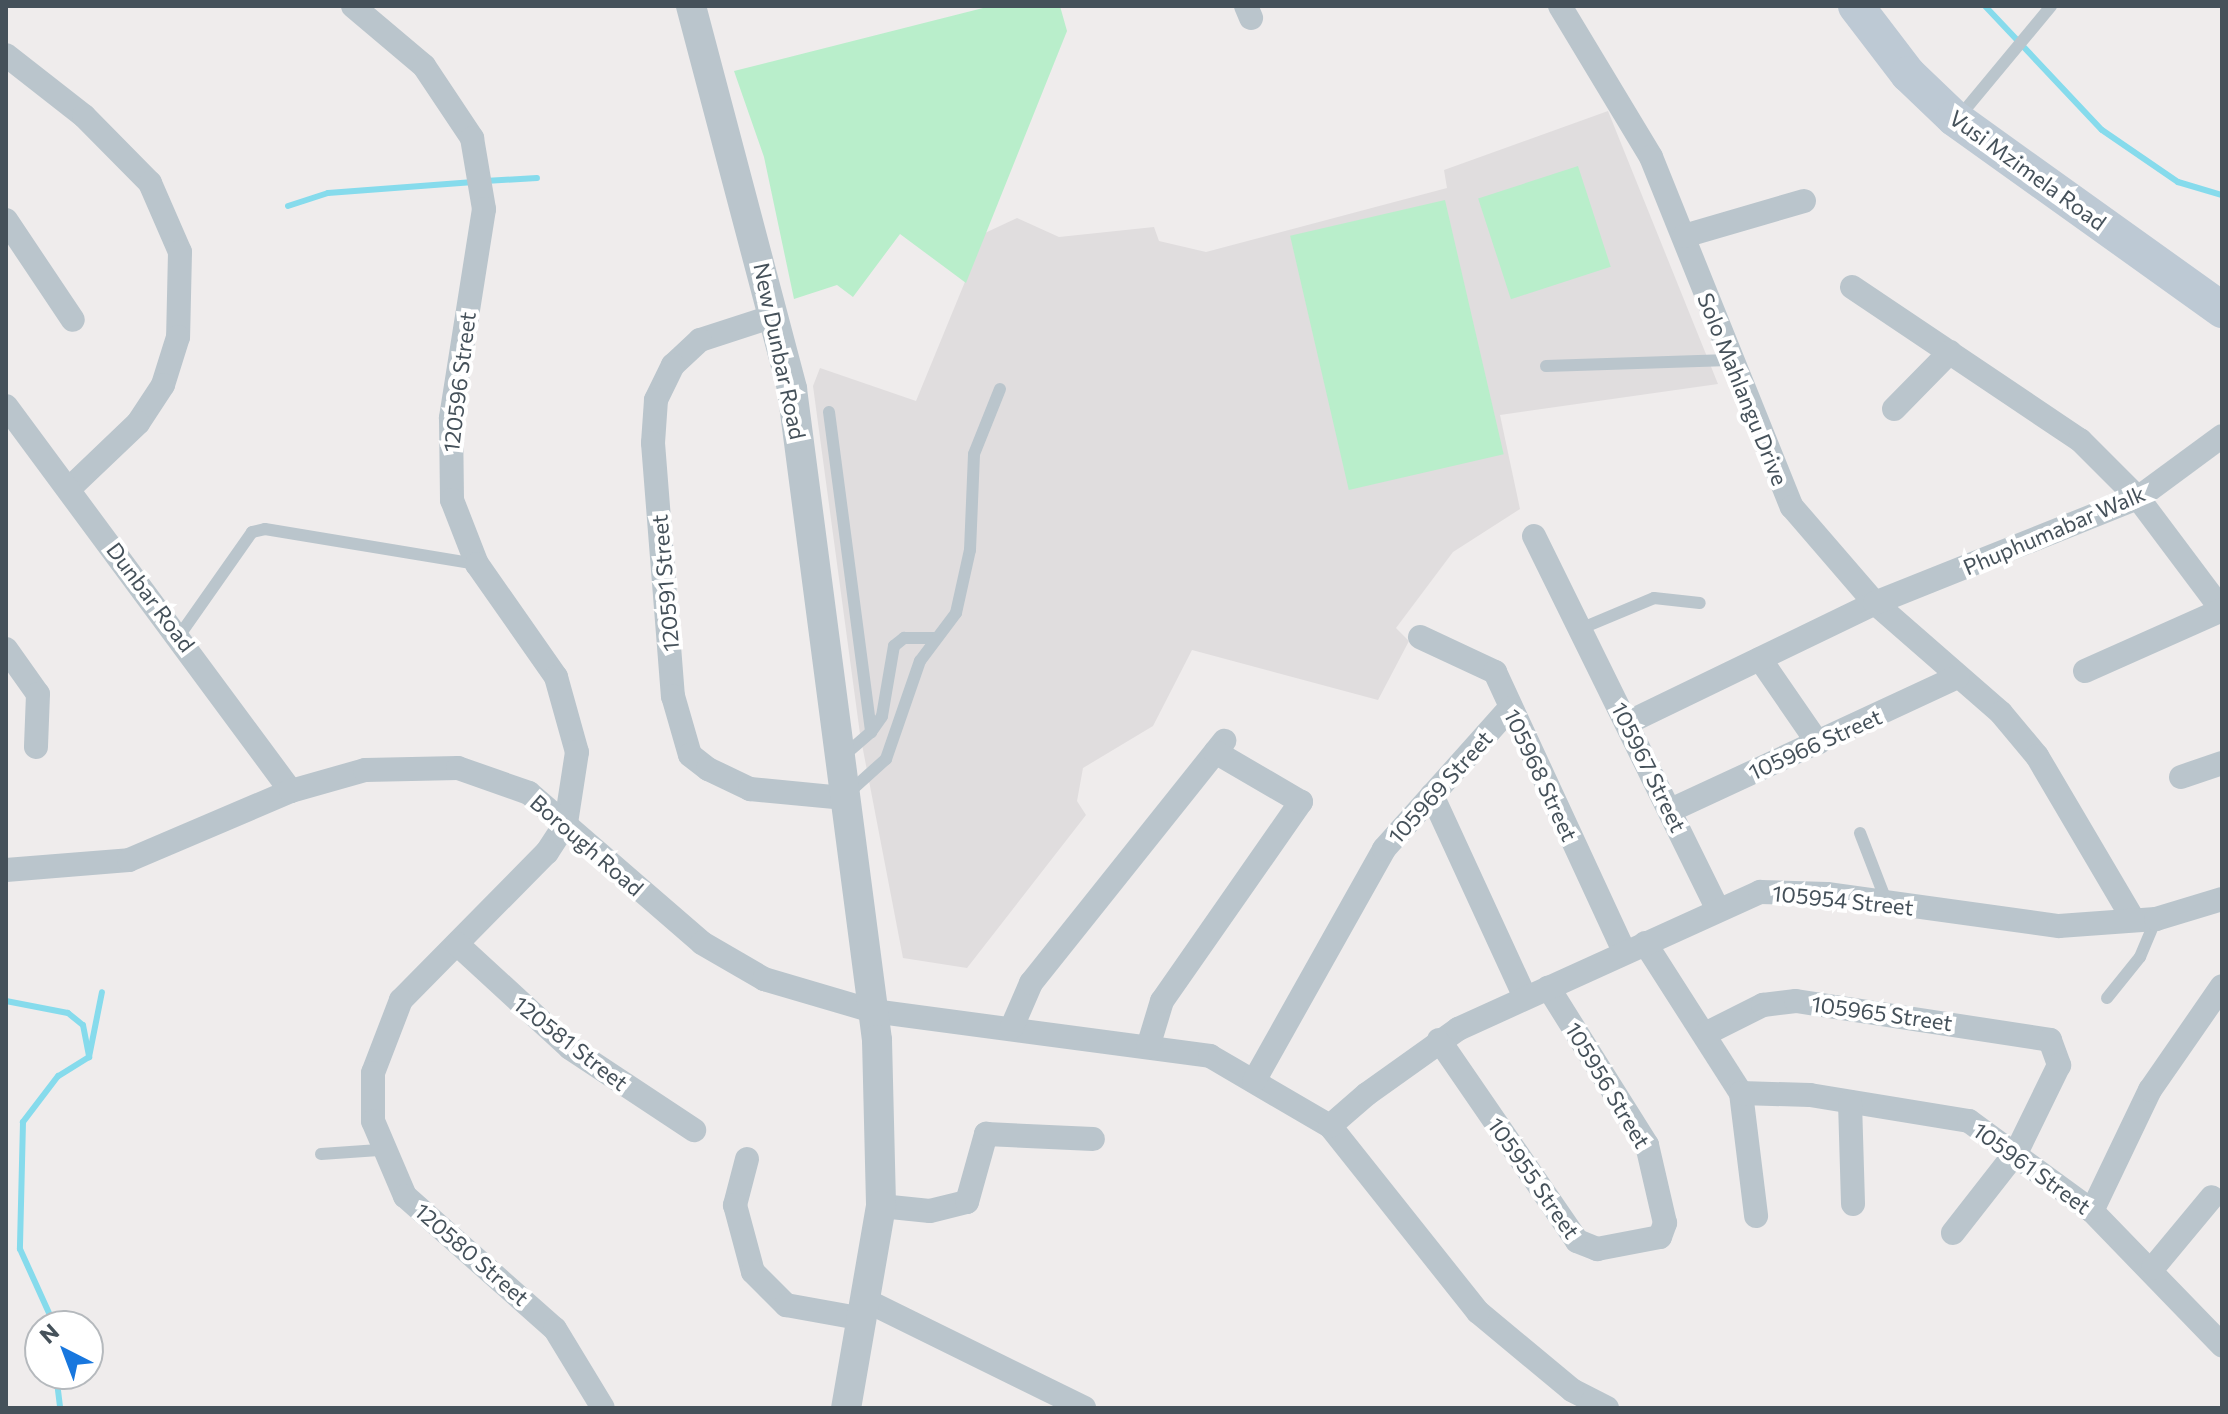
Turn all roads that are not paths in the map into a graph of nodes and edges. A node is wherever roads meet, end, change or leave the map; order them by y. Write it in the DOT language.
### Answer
graph roads {
  1 [pos="353,6"];
  2 [pos="691,6"];
  3 [pos="1560,6"];
  4 [pos="1856,6"];
  5 [pos="1882,6"];
  6 [pos="2051,6"];
  7 [pos="6,55"];
  8 [pos="1964,111"];
  9 [pos="1804,201"];
  10 [pos="6,220"];
  11 [pos="1684,236"];
  12 [pos="1852,287"];
  13 [pos="2222,288"];
  14 [pos="2222,310"];
  15 [pos="774,316"];
  16 [pos="73,320"];
  17 [pos="1950,352"];
  18 [pos="1729,360"];
  19 [pos="1546,366"];
  20 [pos="1000,389"];
  21 [pos="6,406"];
  22 [pos="1894,409"];
  23 [pos="829,412"];
  24 [pos="2222,436"];
  25 [pos="70,488"];
  26 [pos="2138,498"];
  27 [pos="1534,536"];
  28 [pos="477,564"];
  29 [pos="1700,603"];
  30 [pos="1875,603"];
  31 [pos="2222,610"];
  32 [pos="1580,629"];
  33 [pos="179,636"];
  34 [pos="1420,637"];
  35 [pos="935,638"];
  36 [pos="6,649"];
  37 [pos="1760,659"];
  38 [pos="2085,671"];
  39 [pos="1958,677"];
  40 [pos="1509,709"];
  41 [pos="1627,723"];
  42 [pos="871,732"];
  43 [pos="1818,743"];
  44 [pos="36,747"];
  45 [pos="837,760"];
  46 [pos="2222,763"];
  47 [pos="2181,777"];
  48 [pos="291,791"];
  49 [pos="1432,795"];
  50 [pos="843,798"];
  51 [pos="1671,810"];
  52 [pos="566,823"];
  53 [pos="1860,833"];
  54 [pos="6,870"];
  55 [pos="2222,899"];
  56 [pos="1887,903"];
  57 [pos="1716,906"];
  58 [pos="2144,919"];
  59 [pos="457,944"];
  60 [pos="1634,947"];
  61 [pos="2222,986"];
  62 [pos="1536,992"];
  63 [pos="2107,998"];
  64 [pos="873,1011"];
  65 [pos="1012,1027"];
  66 [pos="1707,1033"];
  67 [pos="1439,1040"];
  68 [pos="1148,1047"];
  69 [pos="1254,1081"];
  70 [pos="1741,1093"];
  71 [pos="1850,1102"];
  72 [pos="1330,1126"];
  73 [pos="694,1130"];
  74 [pos="1093,1139"];
  75 [pos="379,1150"];
  76 [pos="2017,1151"];
  77 [pos="321,1154"];
  78 [pos="747,1159"];
  79 [pos="2212,1197"];
  80 [pos="1853,1204"];
  81 [pos="881,1206"];
  82 [pos="2092,1211"];
  83 [pos="1756,1216"];
  84 [pos="1953,1233"];
  85 [pos="1664,1234"];
  86 [pos="2153,1268"];
  87 [pos="865,1310"];
  88 [pos="2222,1345"];
  89 [pos="603,1408"];
  90 [pos="846,1408"];
  91 [pos="1084,1408"];
  92 [pos="1607,1408"];
  1 -- 28 [label="street, 120596 Street"];
  2 -- 15 [label="street, New Dunbar Road"];
  3 -- 11 [label="street, Solo Mahlangu Drive"];
  4 -- 8 [label="main road, Vusi Mzimela Road"];
  5 -- 8 [label="main road, Vusi Mzimela Road"];
  6 -- 8 [label="lane"];
  7 -- 25 [label="street"];
  8 -- 13 [label="main road, Vusi Mzimela Road"];
  8 -- 14 [label="main road, Vusi Mzimela Road"];
  9 -- 11 [label="street"];
  10 -- 16 [label="street"];
  11 -- 18 [label="street, Solo Mahlangu Drive"];
  12 -- 17 [label="street"];
  15 -- 45 [label="street, New Dunbar Road"];
  15 -- 50 [label="street, 120591 Street"];
  17 -- 22 [label="street"];
  17 -- 26 [label="street"];
  18 -- 19 [label="lane"];
  18 -- 30 [label="street, Solo Mahlangu Drive"];
  20 -- 35 [label="lane"];
  21 -- 25 [label="street, Dunbar Road"];
  23 -- 42 [label="lane"];
  24 -- 26 [label="street, Phuphumabar Walk"];
  25 -- 33 [label="street, Dunbar Road"];
  26 -- 30 [label="street, Phuphumabar Walk"];
  26 -- 31 [label="street"];
  27 -- 32 [label="street, 105967 Street"];
  28 -- 33 [label="lane"];
  28 -- 52 [label="street, 120596 Street"];
  29 -- 32 [label="lane"];
  30 -- 37 [label="street"];
  30 -- 39 [label="street, Solo Mahlangu Drive"];
  31 -- 38 [label="street"];
  32 -- 41 [label="street, 105967 Street"];
  33 -- 48 [label="street, Dunbar Road"];
  34 -- 40 [label="street, 105968 Street"];
  35 -- 42 [label="lane"];
  35 -- 50 [label="lane"];
  36 -- 44 [label="street"];
  37 -- 41 [label="street"];
  37 -- 43 [label="street"];
  39 -- 43 [label="street, 105966 Street"];
  39 -- 58 [label="street, Solo Mahlangu Drive"];
  40 -- 49 [label="street, 105969 Street"];
  40 -- 60 [label="street, 105968 Street"];
  41 -- 51 [label="street, 105967 Street"];
  42 -- 45 [label="lane"];
  43 -- 51 [label="street, 105966 Street"];
  45 -- 50 [label="street, New Dunbar Road"];
  46 -- 47 [label="street"];
  48 -- 52 [label="street, Borough Road"];
  48 -- 54 [label="street, Borough Road"];
  49 -- 62 [label="street"];
  49 -- 69 [label="street, 105969 Street"];
  50 -- 64 [label="street, New Dunbar Road"];
  51 -- 57 [label="street, 105967 Street"];
  52 -- 59 [label="street, 120580 Street"];
  52 -- 64 [label="street, Borough Road"];
  53 -- 56 [label="lane"];
  55 -- 58 [label="street, 105954 Street"];
  56 -- 57 [label="street, 105954 Street"];
  56 -- 58 [label="street, 105954 Street"];
  57 -- 60 [label="street, 105954 Street"];
  58 -- 63 [label="lane"];
  59 -- 73 [label="street, 120581 Street"];
  59 -- 75 [label="street, 120580 Street"];
  60 -- 62 [label="street, 105954 Street"];
  60 -- 66 [label="street"];
  61 -- 82 [label="street"];
  62 -- 67 [label="street, 105954 Street"];
  62 -- 85 [label="street, 105956 Street"];
  64 -- 65 [label="street, Borough Road"];
  64 -- 81 [label="street, New Dunbar Road"];
  65 -- 68 [label="street, Borough Road"];
  65 -- 68 [label="street"];
  66 -- 70 [label="street"];
  66 -- 76 [label="street, 105965 Street"];
  67 -- 72 [label="street, 105954 Street"];
  67 -- 85 [label="street, 105955 Street"];
  68 -- 69 [label="street, Borough Road"];
  69 -- 72 [label="street, Borough Road"];
  70 -- 71 [label="street, 105961 Street"];
  70 -- 83 [label="street"];
  71 -- 76 [label="street, 105961 Street"];
  71 -- 80 [label="street"];
  72 -- 92 [label="street"];
  74 -- 81 [label="street"];
  75 -- 77 [label="lane"];
  75 -- 89 [label="street, 120580 Street"];
  76 -- 82 [label="street, 105961 Street"];
  76 -- 84 [label="street"];
  78 -- 87 [label="street"];
  79 -- 86 [label="street"];
  81 -- 87 [label="street, New Dunbar Road"];
  82 -- 86 [label="street, 105961 Street"];
  86 -- 88 [label="street, 105961 Street"];
  87 -- 90 [label="street, New Dunbar Road"];
  87 -- 91 [label="street"];
}
